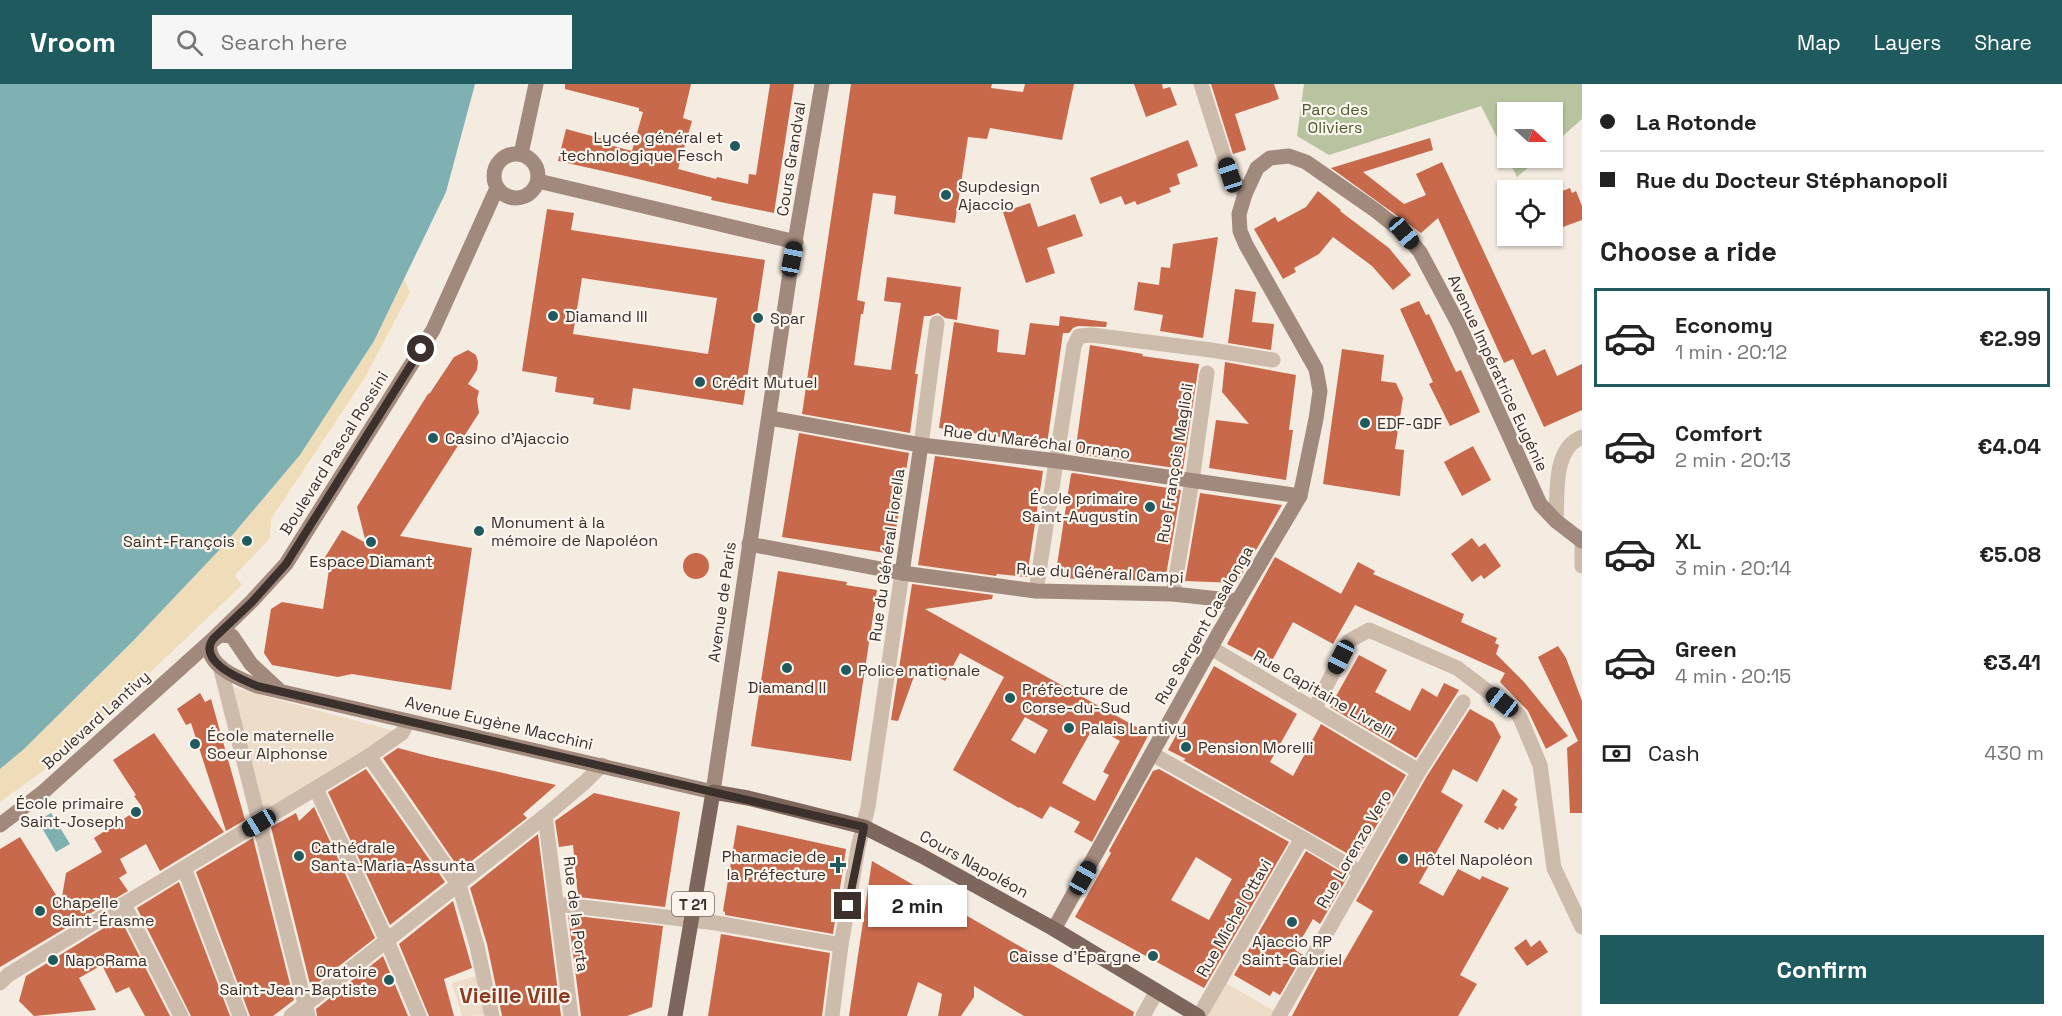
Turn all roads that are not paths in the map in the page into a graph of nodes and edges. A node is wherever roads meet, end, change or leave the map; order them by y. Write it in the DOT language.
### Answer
graph roads {
  1 [pos="536,84"];
  2 [pos="822,84"];
  3 [pos="1201,84"];
  4 [pos="521,154"];
  5 [pos="537,181"];
  6 [pos="497,188"];
  7 [pos="1245,194"];
  8 [pos="796,242"];
  9 [pos="937,323"];
  10 [pos="1273,360"];
  11 [pos="1207,373"];
  12 [pos="770,418"];
  13 [pos="1582,437"];
  14 [pos="921,445"];
  15 [pos="1057,461"];
  16 [pos="1192,481"];
  17 [pos="1300,496"];
  18 [pos="1556,521"];
  19 [pos="1582,541"];
  20 [pos="749,544"];
  21 [pos="1582,566"];
  22 [pos="902,573"];
  23 [pos="1036,591"];
  24 [pos="1173,594"];
  25 [pos="1238,601"];
  26 [pos="252,602"];
  27 [pos="235,638"];
  28 [pos="213,639"];
  29 [pos="1211,648"];
  30 [pos="220,666"];
  31 [pos="278,689"];
  32 [pos="1463,702"];
  33 [pos="1315,708"];
  34 [pos="408,721"];
  35 [pos="1152,754"];
  36 [pos="369,756"];
  37 [pos="602,765"];
  38 [pos="1419,771"];
  39 [pos="316,789"];
  40 [pos="713,792"];
  41 [pos="545,816"];
  42 [pos="259,823"];
  43 [pos="0,825"];
  44 [pos="864,827"];
  45 [pos="1302,837"];
  46 [pos="184,868"];
  47 [pos="1361,873"];
  48 [pos="459,885"];
  49 [pos="556,904"];
  50 [pos="124,905"];
  51 [pos="690,921"];
  52 [pos="1582,927"];
  53 [pos="1054,929"];
  54 [pos="387,941"];
  55 [pos="841,945"];
  56 [pos="0,983"];
  57 [pos="1157,991"];
  58 [pos="307,1010"];
  59 [pos="181,1016"];
  60 [pos="240,1016"];
  61 [pos="291,1016"];
  62 [pos="419,1016"];
  63 [pos="492,1016"];
  64 [pos="571,1016"];
  65 [pos="675,1016"];
  66 [pos="832,1016"];
  67 [pos="1143,1016"];
  68 [pos="1198,1016"];
  69 [pos="1279,1016"];
  1 -- 4 [label="main road"];
  2 -- 8 [label="main road, Cours Grandval"];
  3 -- 7 [label="street"];
  4 -- 5 [label="main road"];
  4 -- 6 [label="main road"];
  5 -- 6 [label="main road"];
  5 -- 8 [label="main road"];
  6 -- 26 [label="main road, Boulevard Pascal Rossini"];
  7 -- 17 [label="main road, Avenue Impératrice Eugénie"];
  7 -- 18 [label="main road, Avenue Impératrice Eugénie"];
  8 -- 12 [label="main road, Cours Grandval"];
  9 -- 14 [label="street, Rue du Général Fiorella"];
  10 -- 15 [label="street"];
  11 -- 16 [label="street, Rue François Maglioli"];
  12 -- 14 [label="main road, Rue du Maréchal Ornano"];
  12 -- 20 [label="main road, Avenue de Paris"];
  13 -- 18 [label="street"];
  14 -- 15 [label="main road, Rue du Maréchal Ornano"];
  14 -- 22 [label="main road, Rue du Général Fiorella"];
  15 -- 16 [label="main road, Rue du Maréchal Ornano"];
  15 -- 23 [label="street"];
  16 -- 17 [label="main road, Rue du Maréchal Ornano"];
  16 -- 24 [label="street, Rue François Maglioli"];
  17 -- 25 [label="main road, Rue Sergent Casalonga"];
  18 -- 19 [label="main road, Avenue Impératrice Eugénie"];
  19 -- 21 [label="street"];
  20 -- 22 [label="main road, Rue du Général Campi"];
  20 -- 40 [label="main road, Avenue de Paris"];
  22 -- 23 [label="main road, Rue du Général Campi"];
  22 -- 44 [label="street, Rue du Général Fiorella"];
  23 -- 24 [label="main road, Rue du Général Campi"];
  24 -- 25 [label="main road, Rue du Général Campi"];
  25 -- 29 [label="main road, Rue Sergent Casalonga"];
  26 -- 27 [label="main road, Boulevard Pascal Rossini"];
  26 -- 28 [label="main road, Boulevard Pascal Rossini"];
  27 -- 28 [label="main road"];
  27 -- 31 [label="main road, Avenue Eugène Macchini"];
  28 -- 30 [label="main road"];
  28 -- 43 [label="main road, Boulevard Lantivy"];
  29 -- 33 [label="street, Rue Capitaine Livrelli"];
  29 -- 35 [label="main road, Rue Sergent Casalonga"];
  30 -- 31 [label="main road, Avenue Eugène Macchini"];
  30 -- 42 [label="street"];
  31 -- 34 [label="main road, Avenue Eugène Macchini"];
  32 -- 38 [label="street, Rue Lorenzo Vero"];
  33 -- 38 [label="street, Rue Capitaine Livrelli"];
  33 -- 52 [label="street"];
  34 -- 36 [label="street"];
  34 -- 37 [label="main road, Avenue Eugène Macchini"];
  35 -- 45 [label="street"];
  35 -- 53 [label="main road, Rue Sergent Casalonga"];
  36 -- 39 [label="street"];
  36 -- 48 [label="street"];
  37 -- 40 [label="main road, Avenue Eugène Macchini"];
  37 -- 41 [label="street"];
  38 -- 47 [label="street, Rue Lorenzo Vero"];
  39 -- 42 [label="street"];
  39 -- 54 [label="street"];
  40 -- 44 [label="main road, Cours Napoléon"];
  40 -- 51 [label="main road, T 21"];
  41 -- 48 [label="street"];
  41 -- 49 [label="street, Rue de la Porta"];
  42 -- 46 [label="street"];
  42 -- 58 [label="street"];
  44 -- 53 [label="main road, Cours Napoléon"];
  44 -- 55 [label="street, Rue du Général Fiorella"];
  45 -- 47 [label="street"];
  45 -- 68 [label="street, Rue Michel Ottavi"];
  46 -- 50 [label="street"];
  46 -- 60 [label="street"];
  47 -- 69 [label="street, Rue Lorenzo Vero"];
  48 -- 54 [label="street"];
  48 -- 63 [label="street"];
  49 -- 51 [label="street"];
  49 -- 64 [label="street, Rue de la Porta"];
  50 -- 56 [label="street"];
  50 -- 59 [label="street"];
  51 -- 55 [label="street"];
  51 -- 65 [label="main road, T 21"];
  53 -- 57 [label="main road, Cours Napoléon"];
  54 -- 58 [label="street"];
  54 -- 62 [label="street"];
  55 -- 66 [label="street, Rue du Général Fiorella"];
  57 -- 67 [label="street"];
  57 -- 68 [label="main road, Cours Napoléon"];
  58 -- 61 [label="street"];
}
